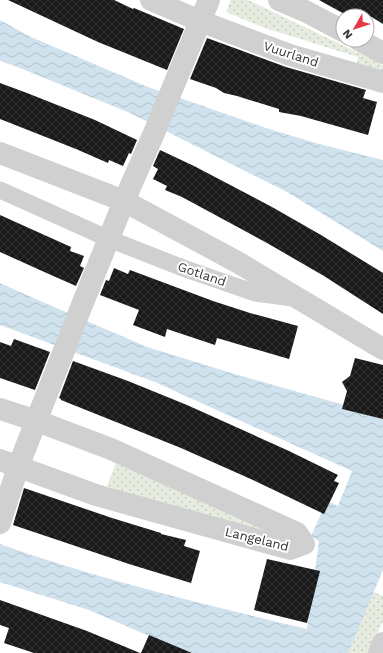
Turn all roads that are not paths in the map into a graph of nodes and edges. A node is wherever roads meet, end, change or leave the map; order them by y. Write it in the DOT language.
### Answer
graph roads {
  1 [pos="151,0"];
  2 [pos="209,0"];
  3 [pos="279,0"];
  4 [pos="200,21"];
  5 [pos="335,28"];
  6 [pos="374,48"];
  7 [pos="383,53"];
  8 [pos="383,82"];
  9 [pos="0,153"];
  10 [pos="0,190"];
  11 [pos="124,201"];
  12 [pos="109,238"];
  13 [pos="298,298"];
  14 [pos="383,349"];
  15 [pos="0,409"];
  16 [pos="37,421"];
  17 [pos="9,464"];
  18 [pos="1,521"];
  19 [pos="383,643"];
  20 [pos="379,653"];
  1 -- 4 [label="street, Vuurland"];
  2 -- 4 [label="street"];
  3 -- 5 [label="street"];
  4 -- 8 [label="street, Vuurland"];
  4 -- 11 [label="street"];
  6 -- 7 [label="street"];
  9 -- 11 [label="street, Gotland"];
  10 -- 12 [label="street, Gotland"];
  11 -- 12 [label="street"];
  11 -- 13 [label="street, Gotland"];
  12 -- 13 [label="street, Gotland"];
  12 -- 16 [label="street"];
  13 -- 14 [label="street, Gotland"];
  15 -- 16 [label="street, Langeland"];
  16 -- 17 [label="street"];
  16 -- 17 [label="street, Langeland"];
  17 -- 18 [label="street"];
  19 -- 20 [label="street"];
}
